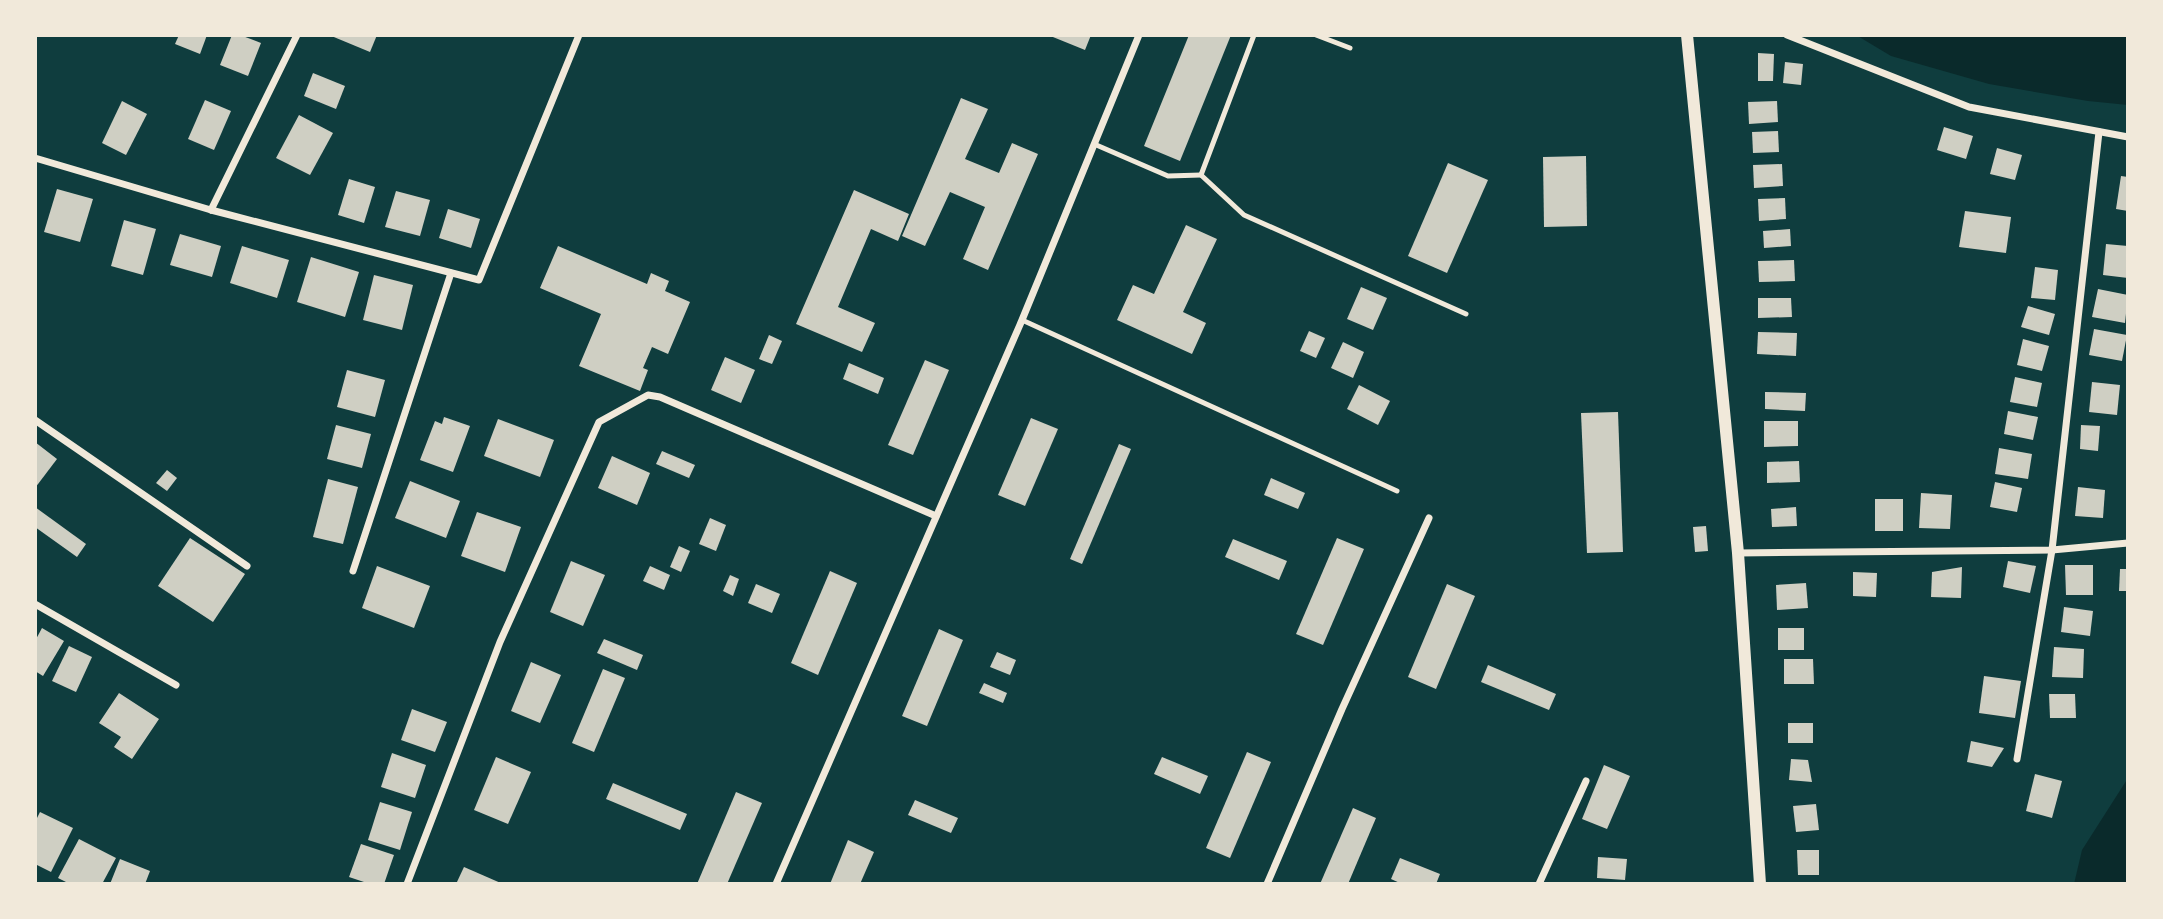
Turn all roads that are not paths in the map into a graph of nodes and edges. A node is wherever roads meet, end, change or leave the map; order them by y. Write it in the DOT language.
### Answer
graph roads {
  1 [pos="297,35"];
  2 [pos="579,35"];
  3 [pos="1139,35"];
  4 [pos="1254,35"];
  5 [pos="1316,35"];
  6 [pos="1686,35"];
  7 [pos="1787,35"];
  8 [pos="1350,48"];
  9 [pos="2099,132"];
  10 [pos="2128,137"];
  11 [pos="1094,144"];
  12 [pos="35,158"];
  13 [pos="1201,175"];
  14 [pos="211,210"];
  15 [pos="452,273"];
  16 [pos="1466,314"];
  17 [pos="1022,320"];
  18 [pos="35,420"];
  19 [pos="1397,491"];
  20 [pos="936,516"];
  21 [pos="1429,518"];
  22 [pos="2128,543"];
  23 [pos="2052,550"];
  24 [pos="1738,553"];
  25 [pos="247,566"];
  26 [pos="353,571"];
  27 [pos="35,604"];
  28 [pos="176,685"];
  29 [pos="2017,759"];
  30 [pos="1586,781"];
  31 [pos="407,884"];
  32 [pos="776,884"];
  33 [pos="1267,884"];
  34 [pos="1539,884"];
  35 [pos="1760,884"];
  1 -- 14 [label="street"];
  2 -- 15 [label="street"];
  3 -- 11 [label="street"];
  4 -- 13 [label="lane"];
  5 -- 8 [label="lane"];
  6 -- 24 [label="street"];
  7 -- 9 [label="street"];
  9 -- 10 [label="street"];
  9 -- 23 [label="street"];
  11 -- 13 [label="lane"];
  11 -- 17 [label="street"];
  12 -- 14 [label="street"];
  13 -- 16 [label="lane"];
  14 -- 15 [label="street"];
  15 -- 26 [label="street"];
  17 -- 19 [label="lane"];
  17 -- 20 [label="street"];
  18 -- 25 [label="street"];
  20 -- 31 [label="street"];
  20 -- 32 [label="street"];
  21 -- 33 [label="street"];
  22 -- 23 [label="street"];
  23 -- 24 [label="street"];
  23 -- 29 [label="street"];
  24 -- 35 [label="street"];
  27 -- 28 [label="street"];
  30 -- 34 [label="street"];
}
